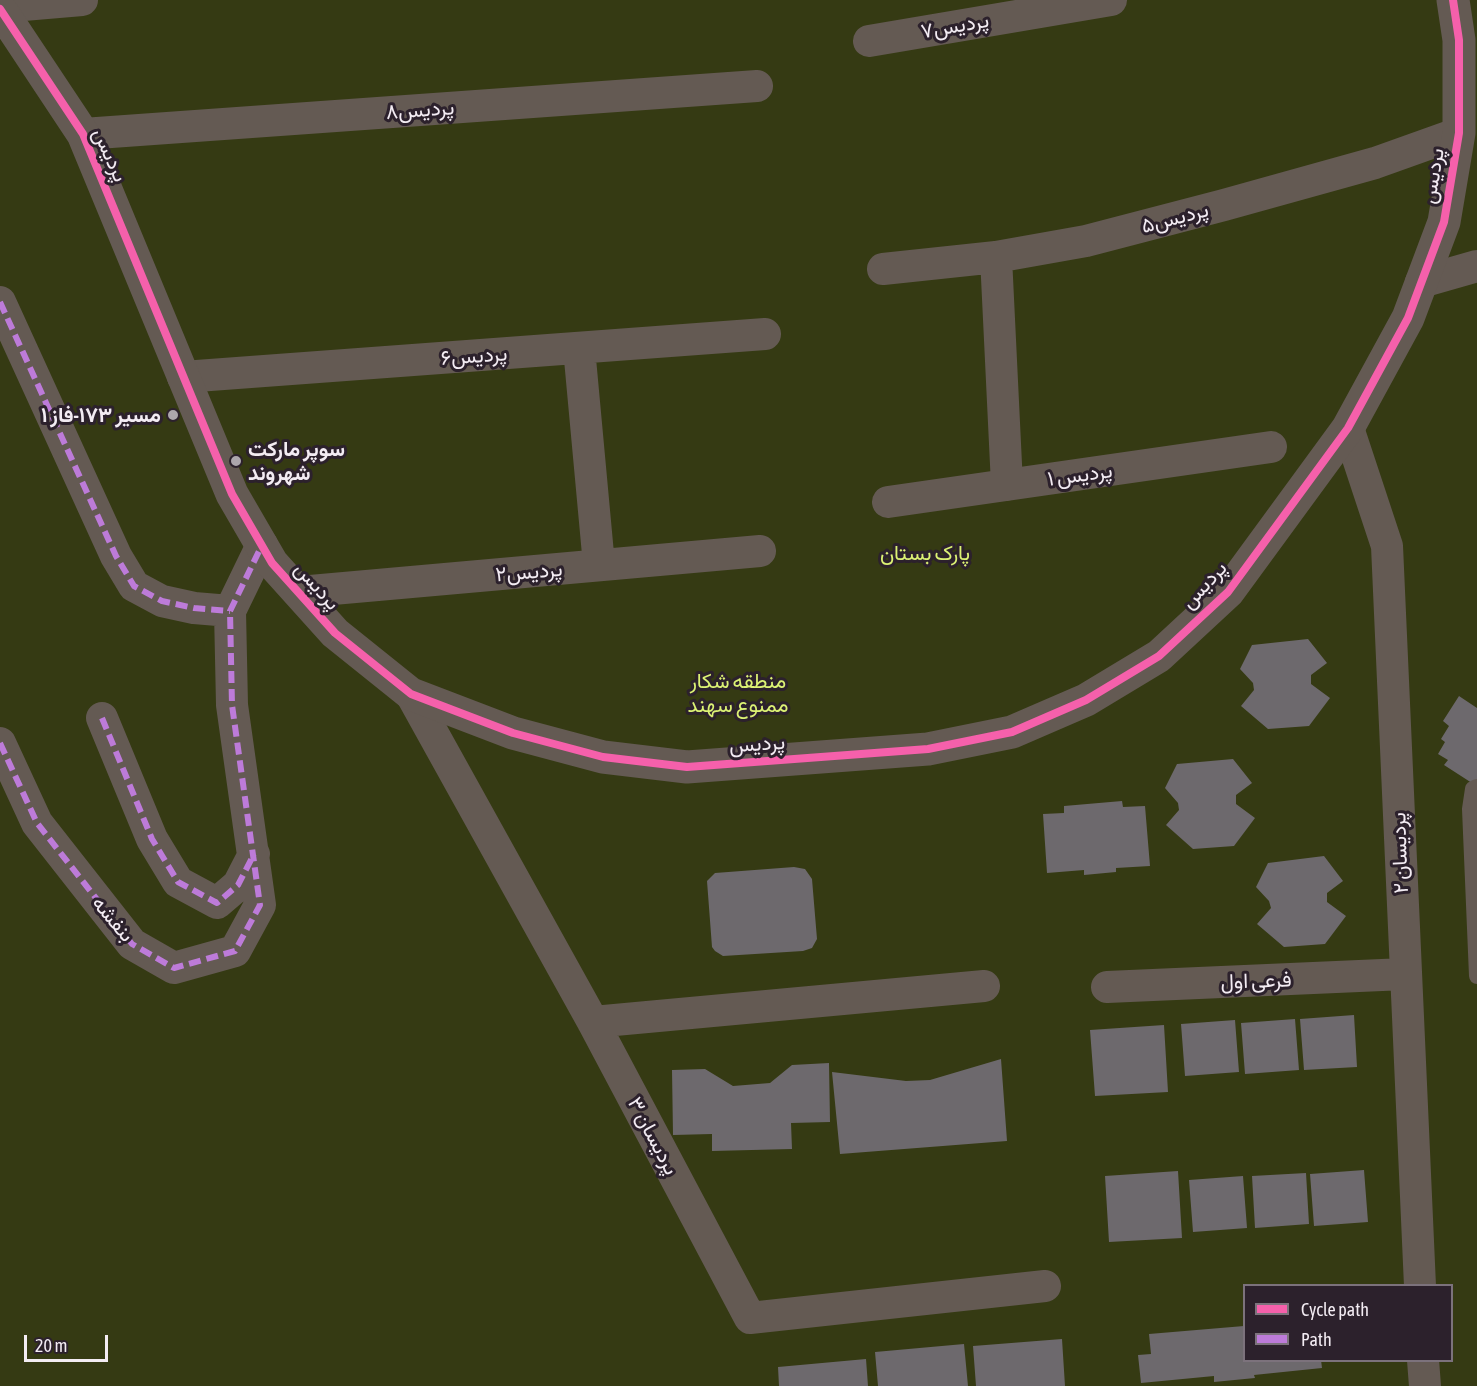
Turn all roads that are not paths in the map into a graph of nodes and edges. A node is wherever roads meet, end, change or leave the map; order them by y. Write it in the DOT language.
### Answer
graph roads {
  1 [pos="82,0"];
  2 [pos="1111,0"];
  3 [pos="1452,0"];
  4 [pos="0,8"];
  5 [pos="869,41"];
  6 [pos="758,86"];
  7 [pos="1459,133"];
  8 [pos="83,134"];
  9 [pos="996,257"];
  10 [pos="1477,266"];
  11 [pos="883,269"];
  12 [pos="1421,282"];
  13 [pos="0,302"];
  14 [pos="765,334"];
  15 [pos="579,348"];
  16 [pos="183,377"];
  17 [pos="1348,428"];
  18 [pos="1271,447"];
  19 [pos="1007,485"];
  20 [pos="888,502"];
  21 [pos="262,545"];
  22 [pos="760,551"];
  23 [pos="599,565"];
  24 [pos="299,592"];
  25 [pos="230,611"];
  26 [pos="411,694"];
  27 [pos="102,718"];
  28 [pos="0,742"];
  29 [pos="1477,787"];
  30 [pos="254,854"];
  31 [pos="1406,974"];
  32 [pos="1477,976"];
  33 [pos="984,986"];
  34 [pos="1107,987"];
  35 [pos="593,1022"];
  36 [pos="1420,1284"];
  37 [pos="1045,1286"];
  38 [pos="1423,1362"];
  39 [pos="1425,1386"];
  1 -- 4 [label="street"];
  2 -- 5 [label="street, پردیس۷"];
  3 -- 7 [label="street, پردیس"];
  4 -- 8 [label="street, پردیس"];
  6 -- 8 [label="street, پردیس۸"];
  7 -- 9 [label="street, پردیس۵"];
  7 -- 12 [label="street, پردیس"];
  8 -- 16 [label="street, پردیس"];
  9 -- 11 [label="street, پردیس۵"];
  9 -- 19 [label="street"];
  10 -- 12 [label="street"];
  12 -- 17 [label="street, پردیس"];
  13 -- 25 [label="street"];
  14 -- 15 [label="street, پردیس۶"];
  15 -- 16 [label="street, پردیس۶"];
  15 -- 23 [label="street"];
  16 -- 21 [label="street, پردیس"];
  17 -- 26 [label="street, پردیس"];
  17 -- 31 [label="street, پردیسان ۲"];
  18 -- 19 [label="street, پردیس ۱"];
  19 -- 20 [label="street, پردیس ۱"];
  21 -- 24 [label="street, پردیس"];
  21 -- 25 [label="street, بنفشه"];
  22 -- 23 [label="street, پردیس۲"];
  23 -- 24 [label="street, پردیس۲"];
  24 -- 26 [label="street, پردیس"];
  25 -- 30 [label="street, بنفشه"];
  26 -- 35 [label="street, پردیسان ۳"];
  27 -- 30 [label="street"];
  28 -- 30 [label="street, بنفشه"];
  29 -- 32 [label="lane"];
  31 -- 34 [label="street, فرعی اول"];
  31 -- 36 [label="street, پردیسان ۲"];
  33 -- 35 [label="street"];
  35 -- 37 [label="street, پردیسان ۳"];
  38 -- 39 [label="street"];
}
